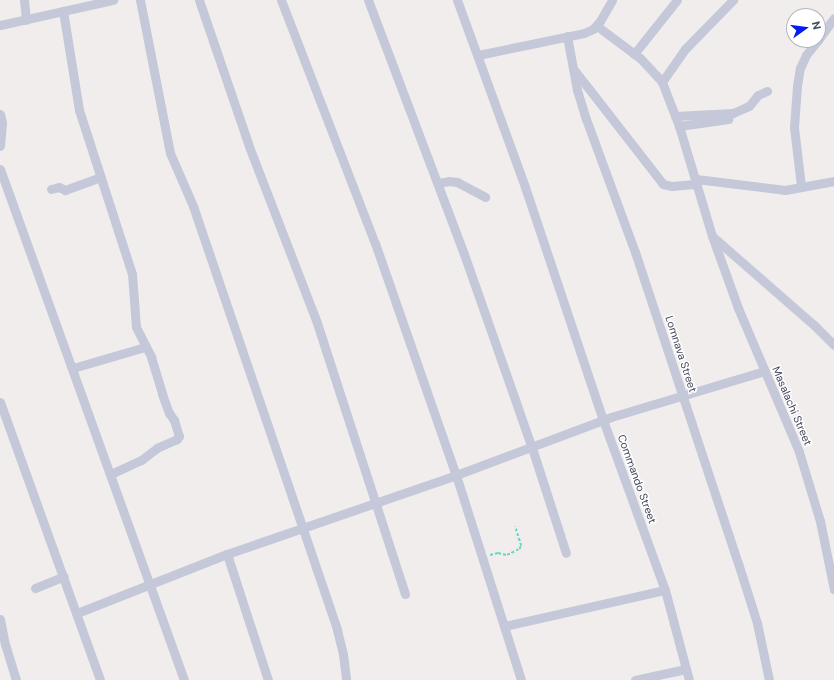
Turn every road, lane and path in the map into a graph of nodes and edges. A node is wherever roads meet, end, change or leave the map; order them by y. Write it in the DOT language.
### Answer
graph roads {
  1 [pos="24,0"];
  2 [pos="113,0"];
  3 [pos="140,0"];
  4 [pos="199,0"];
  5 [pos="281,0"];
  6 [pos="368,0"];
  7 [pos="457,0"];
  8 [pos="612,0"];
  9 [pos="677,0"];
  10 [pos="733,0"];
  11 [pos="103,1"];
  12 [pos="63,12"];
  13 [pos="834,18"];
  14 [pos="26,20"];
  15 [pos="0,26"];
  16 [pos="597,26"];
  17 [pos="826,29"];
  18 [pos="567,36"];
  19 [pos="812,48"];
  20 [pos="634,54"];
  21 [pos="478,56"];
  22 [pos="573,68"];
  23 [pos="662,82"];
  24 [pos="767,91"];
  25 [pos="0,114"];
  26 [pos="675,116"];
  27 [pos="732,118"];
  28 [pos="679,126"];
  29 [pos="0,146"];
  30 [pos="0,169"];
  31 [pos="101,177"];
  32 [pos="697,181"];
  33 [pos="834,181"];
  34 [pos="438,183"];
  35 [pos="801,186"];
  36 [pos="51,189"];
  37 [pos="485,197"];
  38 [pos="712,236"];
  39 [pos="834,345"];
  40 [pos="145,347"];
  41 [pos="73,368"];
  42 [pos="764,371"];
  43 [pos="682,395"];
  44 [pos="0,402"];
  45 [pos="604,420"];
  46 [pos="532,448"];
  47 [pos="111,474"];
  48 [pos="456,475"];
  49 [pos="375,503"];
  50 [pos="516,527"];
  51 [pos="302,528"];
  52 [pos="566,553"];
  53 [pos="227,554"];
  54 [pos="483,557"];
  55 [pos="64,576"];
  56 [pos="150,584"];
  57 [pos="35,588"];
  58 [pos="665,590"];
  59 [pos="834,590"];
  60 [pos="405,594"];
  61 [pos="77,613"];
  62 [pos="0,619"];
  63 [pos="505,626"];
  64 [pos="686,669"];
  65 [pos="16,680"];
  66 [pos="100,680"];
  67 [pos="184,680"];
  68 [pos="268,680"];
  69 [pos="346,680"];
  70 [pos="521,680"];
  71 [pos="635,680"];
  72 [pos="689,680"];
  73 [pos="769,680"];
  1 -- 14 [label="street"];
  2 -- 11 [label="street"];
  3 -- 51 [label="street"];
  4 -- 49 [label="street"];
  5 -- 48 [label="street"];
  6 -- 34 [label="street"];
  7 -- 21 [label="street, Commando Street"];
  8 -- 16 [label="street"];
  9 -- 20 [label="street"];
  10 -- 23 [label="street"];
  11 -- 12 [label="street"];
  12 -- 14 [label="street"];
  12 -- 31 [label="street"];
  13 -- 17 [label="street"];
  14 -- 15 [label="street"];
  16 -- 18 [label="street"];
  16 -- 20 [label="street"];
  18 -- 21 [label="street"];
  18 -- 22 [label="street, Lomnava Street"];
  19 -- 35 [label="street"];
  20 -- 23 [label="street"];
  21 -- 45 [label="street, Commando Street"];
  22 -- 32 [label="street"];
  22 -- 43 [label="street, Lomnava Street"];
  23 -- 26 [label="street, Masalachi Street"];
  24 -- 26 [label="street"];
  25 -- 29 [label="street"];
  26 -- 28 [label="street, Masalachi Street"];
  27 -- 28 [label="street"];
  28 -- 32 [label="street, Masalachi Street"];
  30 -- 41 [label="street"];
  31 -- 36 [label="street"];
  31 -- 40 [label="street"];
  32 -- 35 [label="street"];
  32 -- 38 [label="street, Masalachi Street"];
  33 -- 35 [label="street"];
  34 -- 37 [label="street"];
  34 -- 46 [label="street"];
  38 -- 39 [label="street"];
  38 -- 42 [label="street, Masalachi Street"];
  40 -- 41 [label="street"];
  40 -- 47 [label="street"];
  41 -- 47 [label="street"];
  42 -- 43 [label="street"];
  42 -- 59 [label="street, Masalachi Street"];
  43 -- 45 [label="street"];
  43 -- 73 [label="street, Lomnava Street"];
  44 -- 55 [label="street"];
  45 -- 46 [label="street"];
  45 -- 58 [label="street, Commando Street"];
  46 -- 48 [label="street"];
  46 -- 52 [label="street"];
  47 -- 56 [label="street"];
  48 -- 49 [label="street"];
  48 -- 54 [label="street"];
  49 -- 51 [label="street"];
  49 -- 60 [label="street"];
  50 -- 54 [label="path"];
  51 -- 53 [label="street"];
  51 -- 69 [label="street"];
  53 -- 56 [label="street"];
  53 -- 68 [label="street"];
  54 -- 63 [label="street"];
  55 -- 57 [label="street"];
  55 -- 61 [label="street"];
  56 -- 61 [label="street"];
  56 -- 67 [label="street"];
  58 -- 63 [label="street"];
  58 -- 64 [label="street, Commando Street"];
  61 -- 66 [label="street"];
  62 -- 65 [label="street"];
  63 -- 70 [label="street"];
  64 -- 71 [label="street"];
  64 -- 72 [label="street, Commando Street"];
}
